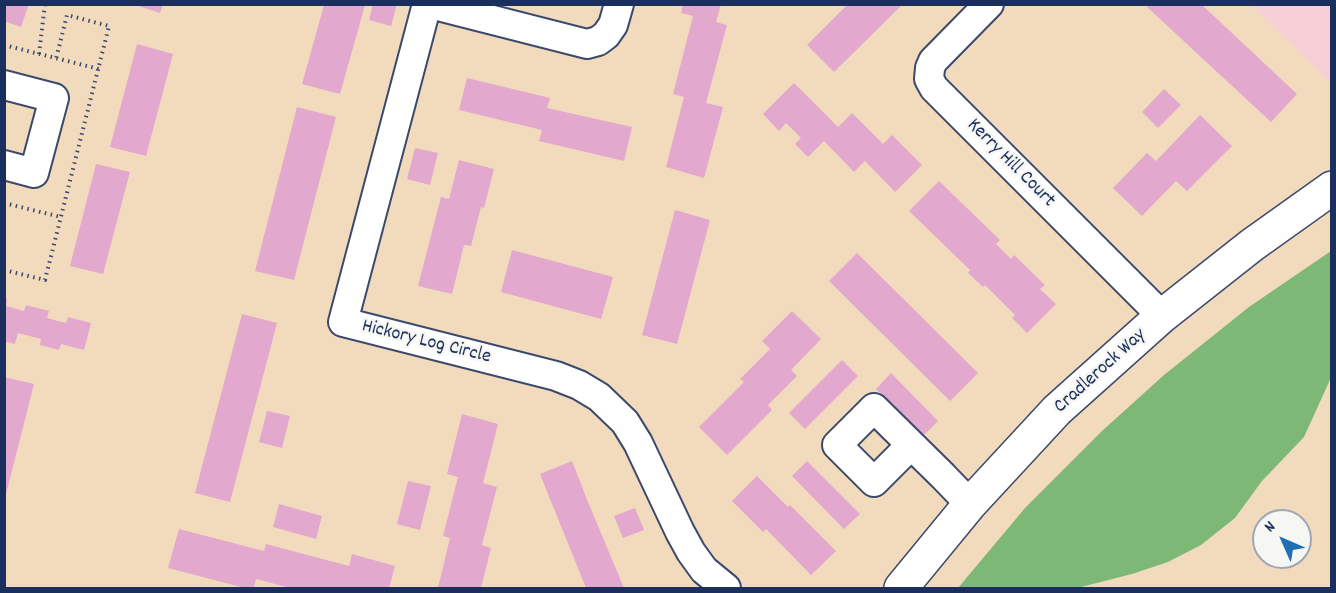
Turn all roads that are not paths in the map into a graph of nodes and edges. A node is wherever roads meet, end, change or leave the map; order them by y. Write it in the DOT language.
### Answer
graph roads {
  1 [pos="428,4"];
  2 [pos="619,4"];
  3 [pos="989,4"];
  4 [pos="4,85"];
  5 [pos="4,165"];
  6 [pos="1332,188"];
  7 [pos="1162,316"];
  8 [pos="911,445"];
  9 [pos="970,504"];
  10 [pos="726,588"];
  11 [pos="901,588"];
  1 -- 2 [label="street, Hickory Log Circle"];
  1 -- 10 [label="street, Hickory Log Circle"];
  3 -- 7 [label="street, Kerry Hill Court"];
  4 -- 5 [label="street"];
  6 -- 7 [label="street, Cradlerock Way"];
  7 -- 9 [label="street, Cradlerock Way"];
  8 -- 9 [label="street"];
  9 -- 11 [label="street, Cradlerock Way"];
}
